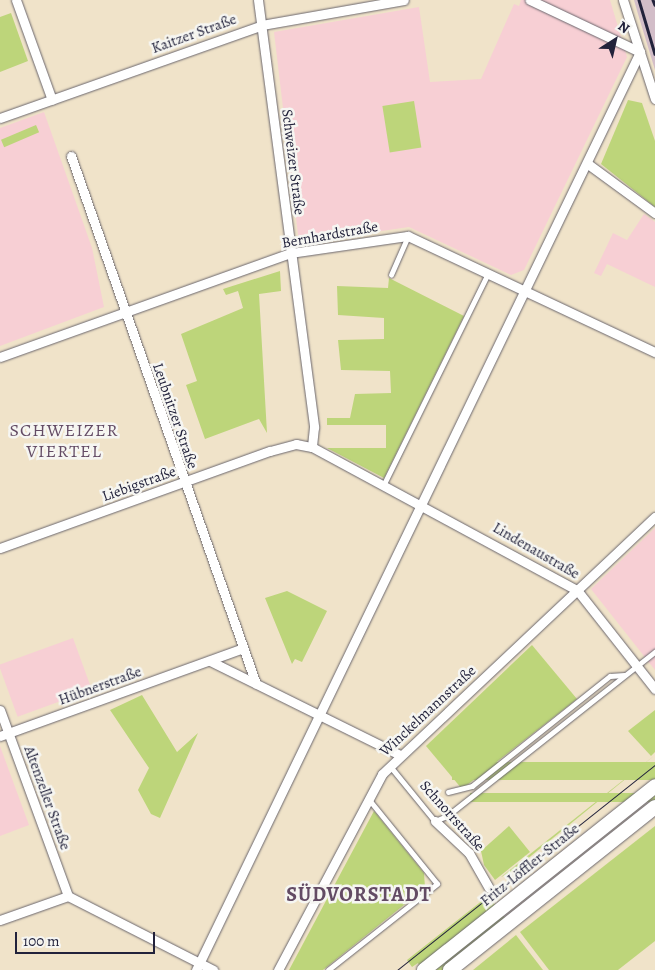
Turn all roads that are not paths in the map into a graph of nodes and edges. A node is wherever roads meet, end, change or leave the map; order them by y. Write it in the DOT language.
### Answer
graph roads {
  1 [pos="16,0"];
  2 [pos="258,0"];
  3 [pos="404,0"];
  4 [pos="530,0"];
  5 [pos="623,0"];
  6 [pos="262,25"];
  7 [pos="640,52"];
  8 [pos="655,99"];
  9 [pos="52,100"];
  10 [pos="0,118"];
  11 [pos="71,156"];
  12 [pos="588,164"];
  13 [pos="655,213"];
  14 [pos="408,236"];
  15 [pos="291,253"];
  16 [pos="488,274"];
  17 [pos="391,276"];
  18 [pos="527,292"];
  19 [pos="124,313"];
  20 [pos="655,352"];
  21 [pos="0,357"];
  22 [pos="312,447"];
  23 [pos="184,483"];
  24 [pos="383,486"];
  25 [pos="422,504"];
  26 [pos="655,517"];
  27 [pos="0,548"];
  28 [pos="578,590"];
  29 [pos="243,648"];
  30 [pos="655,652"];
  31 [pos="210,661"];
  32 [pos="638,666"];
  33 [pos="626,675"];
  34 [pos="256,684"];
  35 [pos="655,689"];
  36 [pos="0,710"];
  37 [pos="320,715"];
  38 [pos="4,735"];
  39 [pos="400,755"];
  40 [pos="390,765"];
  41 [pos="655,786"];
  42 [pos="448,792"];
  43 [pos="369,800"];
  44 [pos="655,807"];
  45 [pos="435,821"];
  46 [pos="489,888"];
  47 [pos="68,896"];
  48 [pos="0,920"];
  49 [pos="198,966"];
  50 [pos="213,970"];
  51 [pos="278,970"];
  52 [pos="328,970"];
  53 [pos="424,970"];
  54 [pos="450,970"];
  1 -- 9 [label="street"];
  2 -- 6 [label="street, Schweizer Straße"];
  3 -- 6 [label="street, Kaitzer Straße"];
  4 -- 7 [label="street"];
  5 -- 7 [label="street"];
  6 -- 9 [label="street, Kaitzer Straße"];
  6 -- 15 [label="street, Schweizer Straße"];
  7 -- 8 [label="street"];
  7 -- 12 [label="street"];
  9 -- 10 [label="street, Kaitzer Straße"];
  11 -- 19 [label="street, Leubnitzer Straße"];
  12 -- 13 [label="street"];
  12 -- 18 [label="street"];
  14 -- 15 [label="street, Bernhardstraße"];
  14 -- 16 [label="street"];
  14 -- 17 [label="lane"];
  15 -- 19 [label="street, Bernhardstraße"];
  15 -- 22 [label="street, Schweizer Straße"];
  16 -- 18 [label="street"];
  16 -- 24 [label="lane"];
  18 -- 20 [label="street"];
  18 -- 25 [label="street"];
  19 -- 21 [label="street, Bernhardstraße"];
  19 -- 23 [label="street, Leubnitzer Straße"];
  22 -- 23 [label="street, Liebigstraße"];
  22 -- 24 [label="street, Liebigstraße"];
  23 -- 27 [label="street, Liebigstraße"];
  23 -- 29 [label="street, Leubnitzer Straße"];
  24 -- 25 [label="street, Liebigstraße"];
  25 -- 28 [label="street, Lindenaustraße"];
  25 -- 37 [label="street"];
  26 -- 28 [label="street, Winckelmannstraße"];
  28 -- 32 [label="street, Lindenaustraße"];
  28 -- 39 [label="street, Winckelmannstraße"];
  29 -- 31 [label="street, Hübnerstraße"];
  29 -- 34 [label="street, Leubnitzer Straße"];
  30 -- 32 [label="lane"];
  31 -- 34 [label="street"];
  31 -- 38 [label="street, Hübnerstraße"];
  32 -- 33 [label="lane"];
  32 -- 35 [label="street, Lindenaustraße"];
  33 -- 42 [label="lane"];
  33 -- 45 [label="lane"];
  34 -- 37 [label="street"];
  36 -- 38 [label="street, Altenzeller Straße"];
  37 -- 39 [label="street"];
  37 -- 49 [label="street"];
  38 -- 47 [label="street, Altenzeller Straße"];
  39 -- 40 [label="street, Winckelmannstraße"];
  40 -- 43 [label="street, Winckelmannstraße"];
  40 -- 45 [label="lane, Schnorrstraße"];
  41 -- 53 [label="main road, Fritz-Löffler-Straße"];
  43 -- 51 [label="street, Winckelmannstraße"];
  43 -- 52 [label="lane"];
  44 -- 54 [label="main road"];
  45 -- 46 [label="street, Schnorrstraße"];
  47 -- 48 [label="street"];
  47 -- 49 [label="street"];
  49 -- 50 [label="street"];
}
